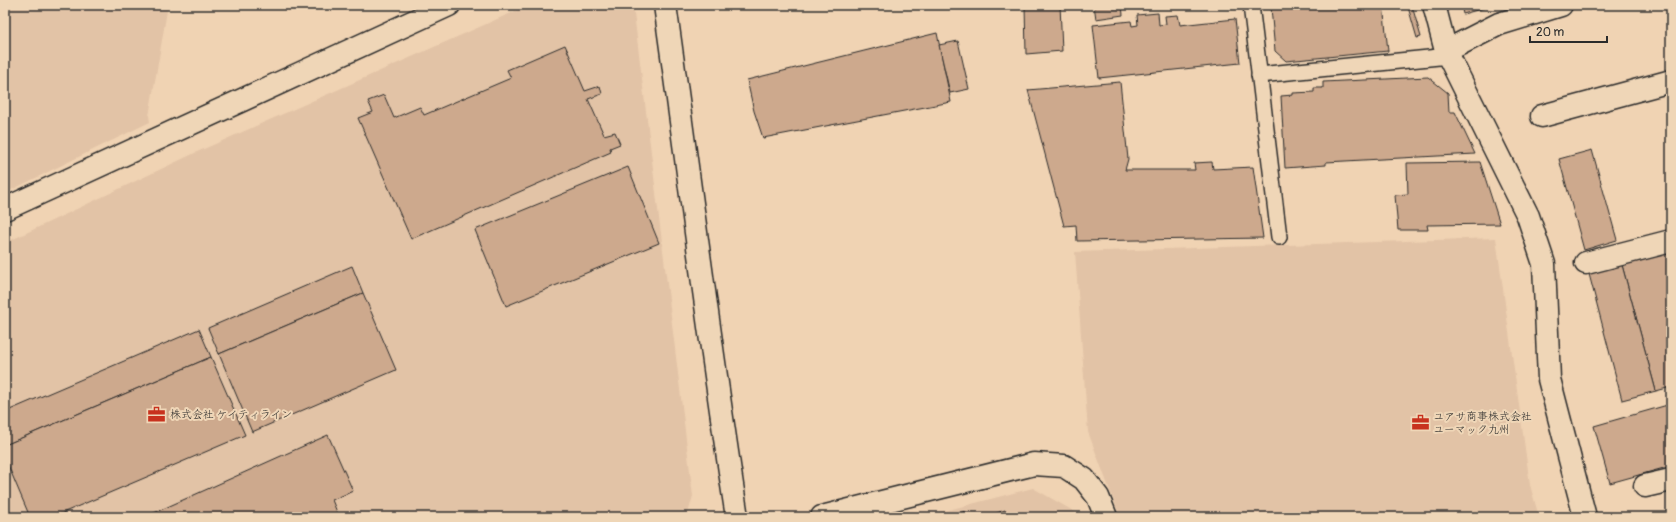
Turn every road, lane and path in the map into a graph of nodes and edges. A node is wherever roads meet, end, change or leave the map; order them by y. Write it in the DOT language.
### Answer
graph roads {
  1 [pos="449,5"];
  2 [pos="665,5"];
  3 [pos="1250,5"];
  4 [pos="1434,5"];
  5 [pos="1561,5"];
  6 [pos="1448,53"];
  7 [pos="1259,75"];
  8 [pos="1671,81"];
  9 [pos="1542,116"];
  10 [pos="5,209"];
  11 [pos="1279,237"];
  12 [pos="1671,241"];
  13 [pos="1586,263"];
  14 [pos="1671,480"];
  15 [pos="1645,486"];
  16 [pos="737,517"];
  17 [pos="822,517"];
  18 [pos="1106,517"];
  19 [pos="1585,517"];
  1 -- 10 [label="street"];
  2 -- 16 [label="street"];
  3 -- 7 [label="lane"];
  4 -- 6 [label="street"];
  5 -- 6 [label="street"];
  6 -- 7 [label="lane"];
  6 -- 19 [label="street"];
  7 -- 11 [label="lane"];
  8 -- 9 [label="street"];
  12 -- 13 [label="street"];
  14 -- 15 [label="street"];
  17 -- 18 [label="street"];
}
